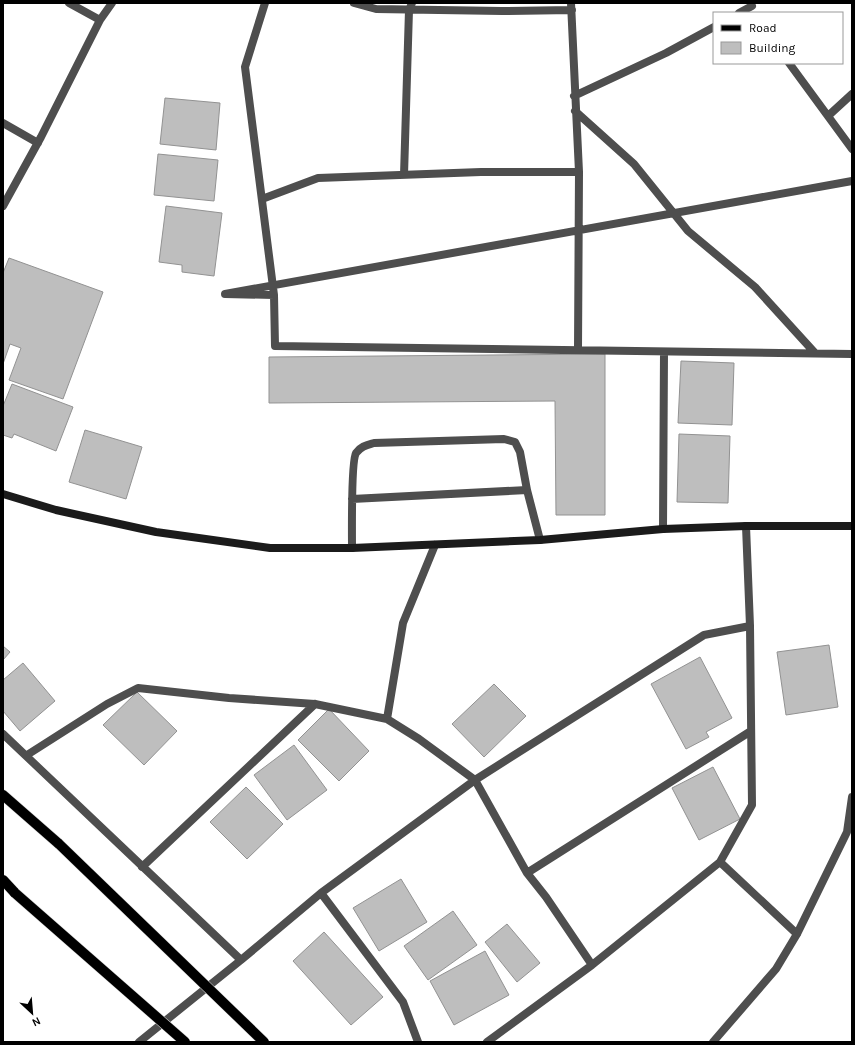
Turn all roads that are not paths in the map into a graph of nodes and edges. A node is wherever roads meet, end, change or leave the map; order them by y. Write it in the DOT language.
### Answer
graph roads {
  1 [pos="69,3"];
  2 [pos="112,3"];
  3 [pos="265,3"];
  4 [pos="354,3"];
  5 [pos="411,6"];
  6 [pos="571,6"];
  7 [pos="753,7"];
  8 [pos="741,12"];
  9 [pos="100,20"];
  10 [pos="713,28"];
  11 [pos="790,64"];
  12 [pos="852,94"];
  13 [pos="574,96"];
  14 [pos="575,111"];
  15 [pos="828,116"];
  16 [pos="3,123"];
  17 [pos="38,143"];
  18 [pos="852,149"];
  19 [pos="578,172"];
  20 [pos="404,175"];
  21 [pos="852,181"];
  22 [pos="262,199"];
  23 [pos="3,206"];
  24 [pos="274,294"];
  25 [pos="578,350"];
  26 [pos="664,352"];
  27 [pos="815,354"];
  28 [pos="852,354"];
  29 [pos="527,490"];
  30 [pos="3,494"];
  31 [pos="352,499"];
  32 [pos="746,526"];
  33 [pos="852,526"];
  34 [pos="663,529"];
  35 [pos="540,540"];
  36 [pos="436,545"];
  37 [pos="352,548"];
  38 [pos="750,626"];
  39 [pos="315,704"];
  40 [pos="387,719"];
  41 [pos="752,731"];
  42 [pos="3,734"];
  43 [pos="27,755"];
  44 [pos="475,780"];
  45 [pos="3,795"];
  46 [pos="852,797"];
  47 [pos="720,862"];
  48 [pos="142,867"];
  49 [pos="527,873"];
  50 [pos="3,880"];
  51 [pos="321,893"];
  52 [pos="797,934"];
  53 [pos="241,960"];
  54 [pos="592,965"];
  55 [pos="139,1042"];
  56 [pos="185,1042"];
  57 [pos="264,1042"];
  58 [pos="418,1042"];
  59 [pos="487,1042"];
  60 [pos="713,1042"];
  1 -- 9 [label="street"];
  2 -- 9 [label="street"];
  3 -- 22 [label="street"];
  4 -- 5 [label="street"];
  5 -- 6 [label="street"];
  5 -- 20 [label="street"];
  6 -- 13 [label="street"];
  7 -- 8 [label="street"];
  9 -- 17 [label="street"];
  10 -- 13 [label="street"];
  11 -- 15 [label="street"];
  12 -- 15 [label="street"];
  13 -- 14 [label="street"];
  14 -- 19 [label="street"];
  14 -- 27 [label="street"];
  15 -- 18 [label="street"];
  16 -- 17 [label="street"];
  17 -- 23 [label="street"];
  19 -- 20 [label="street"];
  19 -- 25 [label="street"];
  20 -- 22 [label="street"];
  21 -- 24 [label="street"];
  22 -- 24 [label="street"];
  24 -- 25 [label="street"];
  25 -- 26 [label="street"];
  26 -- 27 [label="street"];
  26 -- 34 [label="street"];
  27 -- 28 [label="street"];
  29 -- 31 [label="street"];
  29 -- 31 [label="street"];
  29 -- 35 [label="street"];
  30 -- 37 [label="street"];
  31 -- 37 [label="street"];
  32 -- 33 [label="street"];
  32 -- 34 [label="street"];
  32 -- 38 [label="street"];
  34 -- 35 [label="street"];
  35 -- 36 [label="street"];
  36 -- 37 [label="street"];
  36 -- 40 [label="street"];
  38 -- 41 [label="street"];
  38 -- 44 [label="street"];
  39 -- 40 [label="street"];
  39 -- 43 [label="street"];
  39 -- 48 [label="street"];
  40 -- 44 [label="street"];
  41 -- 47 [label="street"];
  41 -- 49 [label="street"];
  42 -- 43 [label="street"];
  43 -- 48 [label="street"];
  44 -- 49 [label="street"];
  44 -- 51 [label="street"];
  45 -- 57 [label="main road, bridge"];
  46 -- 52 [label="street"];
  47 -- 52 [label="street"];
  47 -- 54 [label="street"];
  48 -- 53 [label="street"];
  49 -- 54 [label="street"];
  50 -- 56 [label="main road, bridge"];
  51 -- 53 [label="street"];
  51 -- 58 [label="street"];
  52 -- 60 [label="street"];
  53 -- 55 [label="street"];
  54 -- 59 [label="street"];
}
